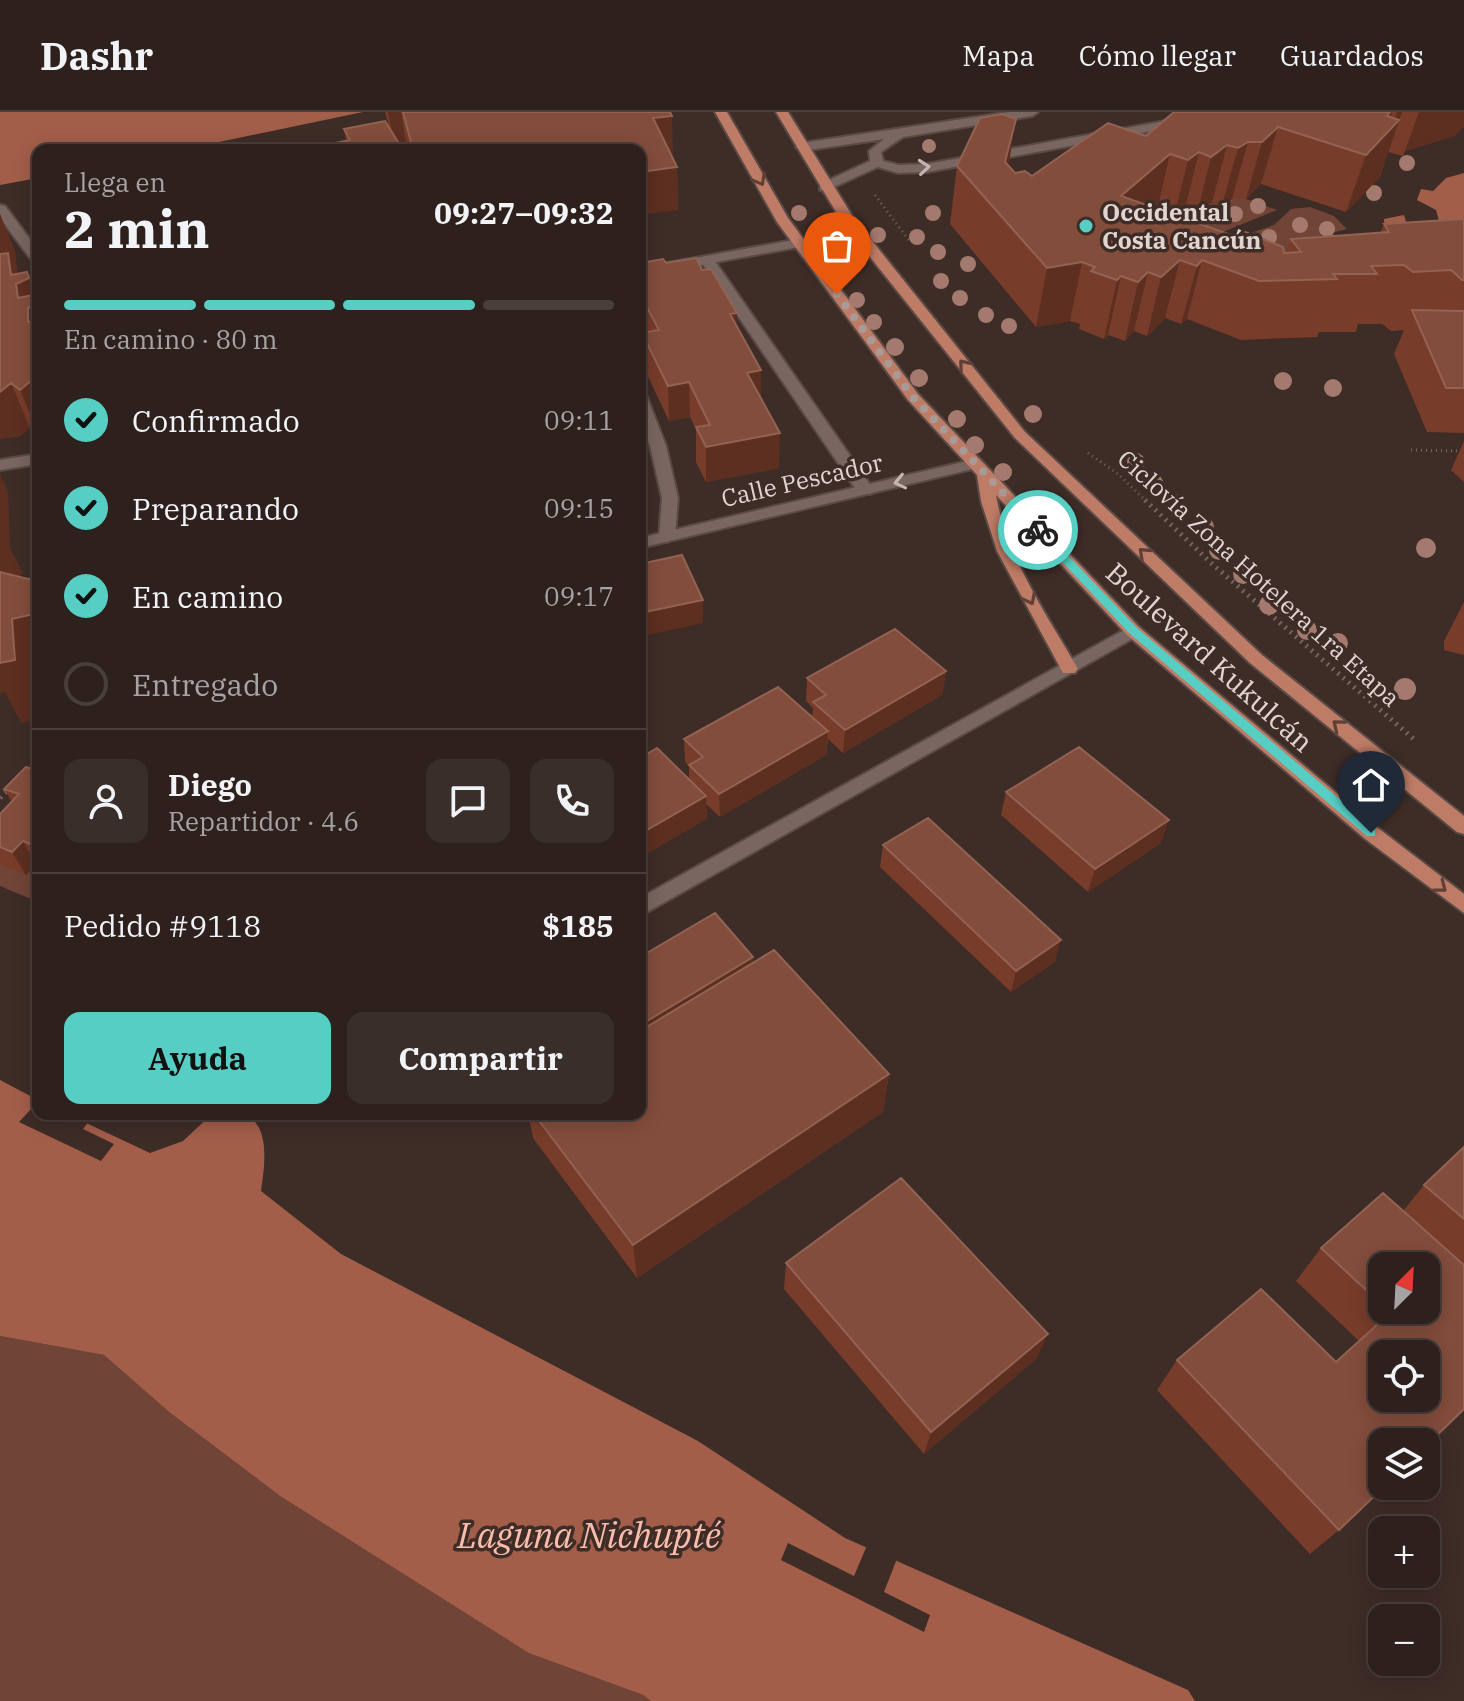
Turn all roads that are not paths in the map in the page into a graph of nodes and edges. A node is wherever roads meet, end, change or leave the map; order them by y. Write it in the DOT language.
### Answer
graph roads {
  1 [pos="721,112"];
  2 [pos="782,112"];
  3 [pos="1032,112"];
  4 [pos="1142,112"];
  5 [pos="1235,112"];
  6 [pos="963,123"];
  7 [pos="1158,126"];
  8 [pos="899,134"];
  9 [pos="973,134"];
  10 [pos="982,145"];
  11 [pos="802,147"];
  12 [pos="992,157"];
  13 [pos="877,163"];
  14 [pos="825,187"];
  15 [pos="0,209"];
  16 [pos="799,243"];
  17 [pos="32,251"];
  18 [pos="707,260"];
  19 [pos="646,271"];
  20 [pos="646,413"];
  21 [pos="32,460"];
  22 [pos="0,465"];
  23 [pos="981,470"];
  24 [pos="865,490"];
  25 [pos="667,537"];
  26 [pos="646,542"];
  27 [pos="1133,631"];
  28 [pos="1069,669"];
  29 [pos="1464,827"];
  30 [pos="646,905"];
  31 [pos="1464,905"];
  1 -- 16 [label="main road, Boulevard Kukulcán, one-way"];
  2 -- 11 [label="main road, Boulevard Kukulcán"];
  3 -- 6 [label="street"];
  4 -- 7 [label="street"];
  5 -- 7 [label="street"];
  6 -- 8 [label="street"];
  6 -- 9 [label="street"];
  7 -- 12 [label="street"];
  8 -- 11 [label="street"];
  8 -- 13 [label="street"];
  10 -- 12 [label="street"];
  11 -- 14 [label="main road, Boulevard Kukulcán"];
  13 -- 12 [label="street, one-way"];
  13 -- 14 [label="street"];
  29 -- 14 [label="main road, Boulevard Kukulcán, one-way"];
  15 -- 17 [label="street"];
  16 -- 18 [label="street"];
  16 -- 23 [label="main road, Boulevard Kukulcán"];
  18 -- 19 [label="street"];
  18 -- 24 [label="street"];
  20 -- 25 [label="street"];
  21 -- 22 [label="street"];
  23 -- 24 [label="street, Calle Pescador, one-way"];
  23 -- 27 [label="main road, Boulevard Kukulcán"];
  23 -- 28 [label="main road, one-way"];
  24 -- 25 [label="street, Calle Pescador"];
  25 -- 26 [label="street, Calle Pescador"];
  27 -- 28 [label="street"];
  27 -- 31 [label="main road, Boulevard Kukulcán, one-way"];
  28 -- 30 [label="street"];
}
